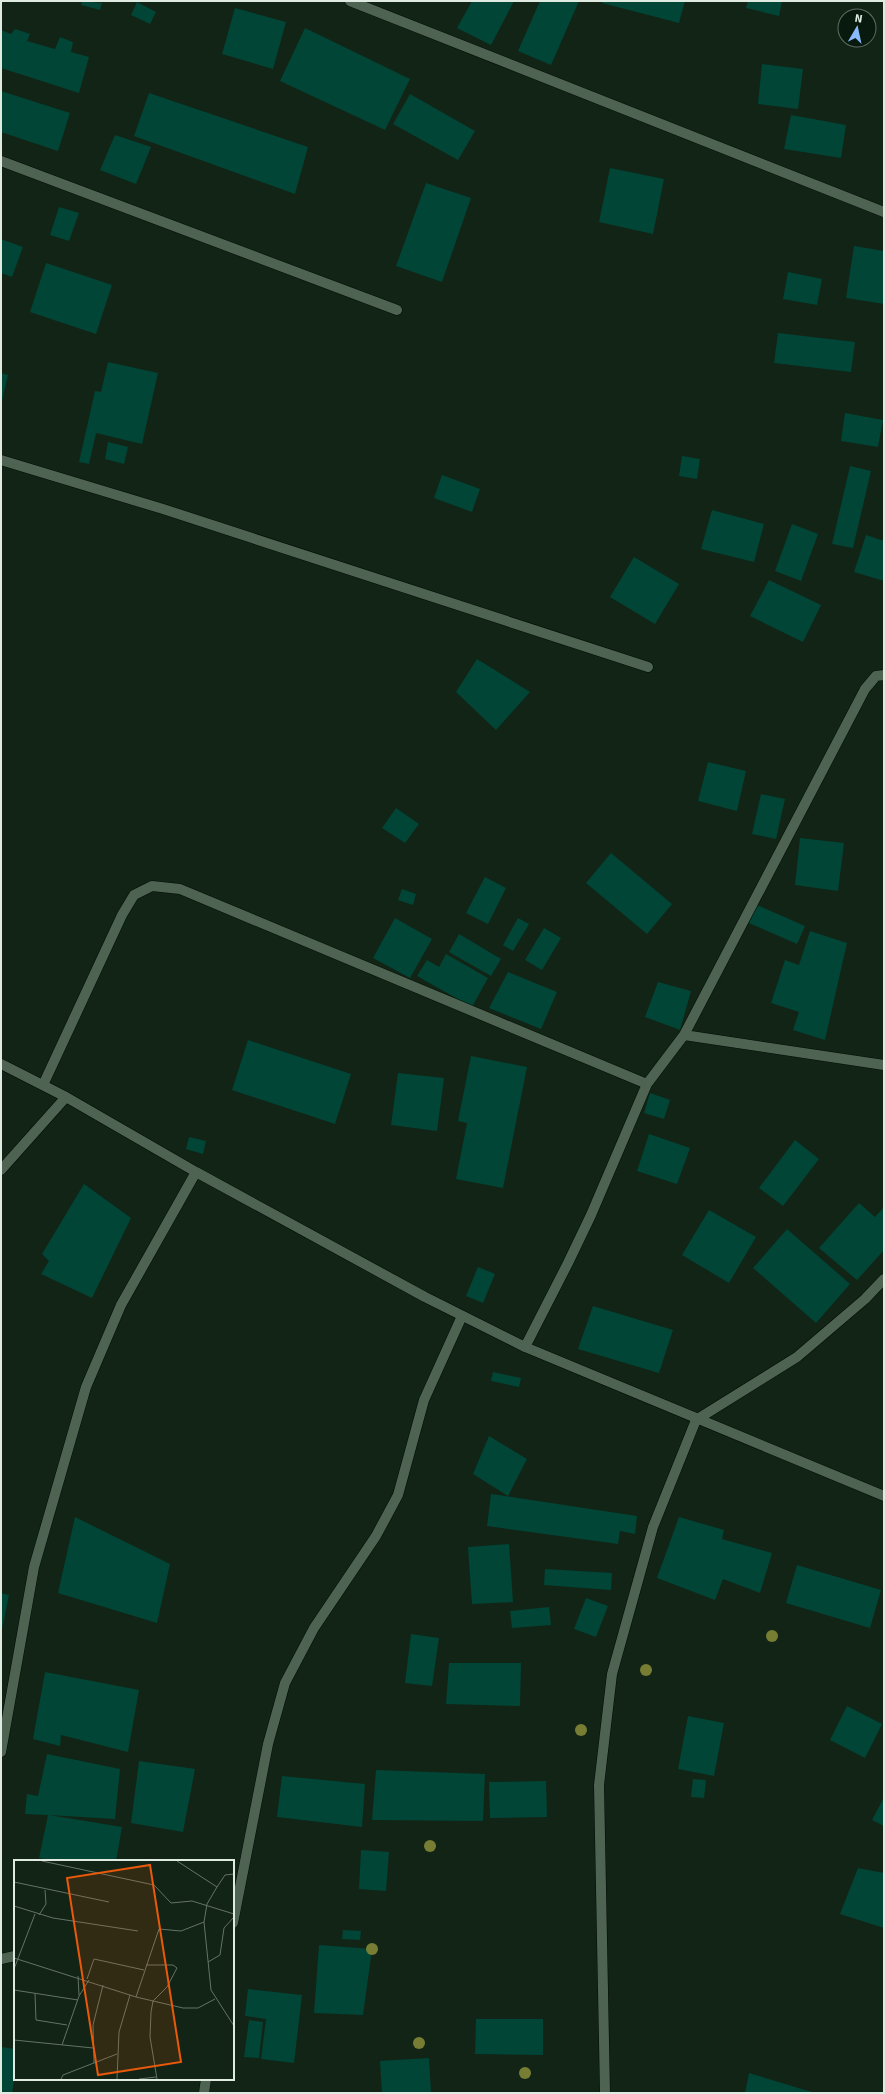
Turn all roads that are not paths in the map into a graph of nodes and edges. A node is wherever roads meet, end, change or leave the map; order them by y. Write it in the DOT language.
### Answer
graph roads {
  1 [pos="350,1"];
  2 [pos="1,161"];
  3 [pos="884,212"];
  4 [pos="397,310"];
  5 [pos="1,460"];
  6 [pos="648,667"];
  7 [pos="884,675"];
  8 [pos="684,1035"];
  9 [pos="1,1064"];
  10 [pos="884,1065"];
  11 [pos="647,1084"];
  12 [pos="43,1085"];
  13 [pos="66,1097"];
  14 [pos="1,1170"];
  15 [pos="196,1172"];
  16 [pos="884,1279"];
  17 [pos="462,1316"];
  18 [pos="524,1347"];
  19 [pos="696,1420"];
  20 [pos="884,1496"];
  21 [pos="1,1752"];
  22 [pos="235,1908"];
  23 [pos="14,1956"];
  24 [pos="1,1959"];
  25 [pos="206,2080"];
  26 [pos="204,2093"];
  27 [pos="605,2093"];
  1 -- 3 [label="street"];
  2 -- 4 [label="street"];
  5 -- 6 [label="street"];
  7 -- 8 [label="street"];
  8 -- 10 [label="street"];
  8 -- 11 [label="street"];
  9 -- 12 [label="street"];
  11 -- 12 [label="street"];
  11 -- 18 [label="street"];
  12 -- 13 [label="street"];
  13 -- 14 [label="street"];
  13 -- 15 [label="street"];
  15 -- 17 [label="street"];
  15 -- 21 [label="street"];
  16 -- 19 [label="street"];
  17 -- 18 [label="street"];
  17 -- 22 [label="street"];
  18 -- 19 [label="street"];
  19 -- 20 [label="street"];
  19 -- 27 [label="street"];
  23 -- 24 [label="street"];
  25 -- 26 [label="street"];
}
